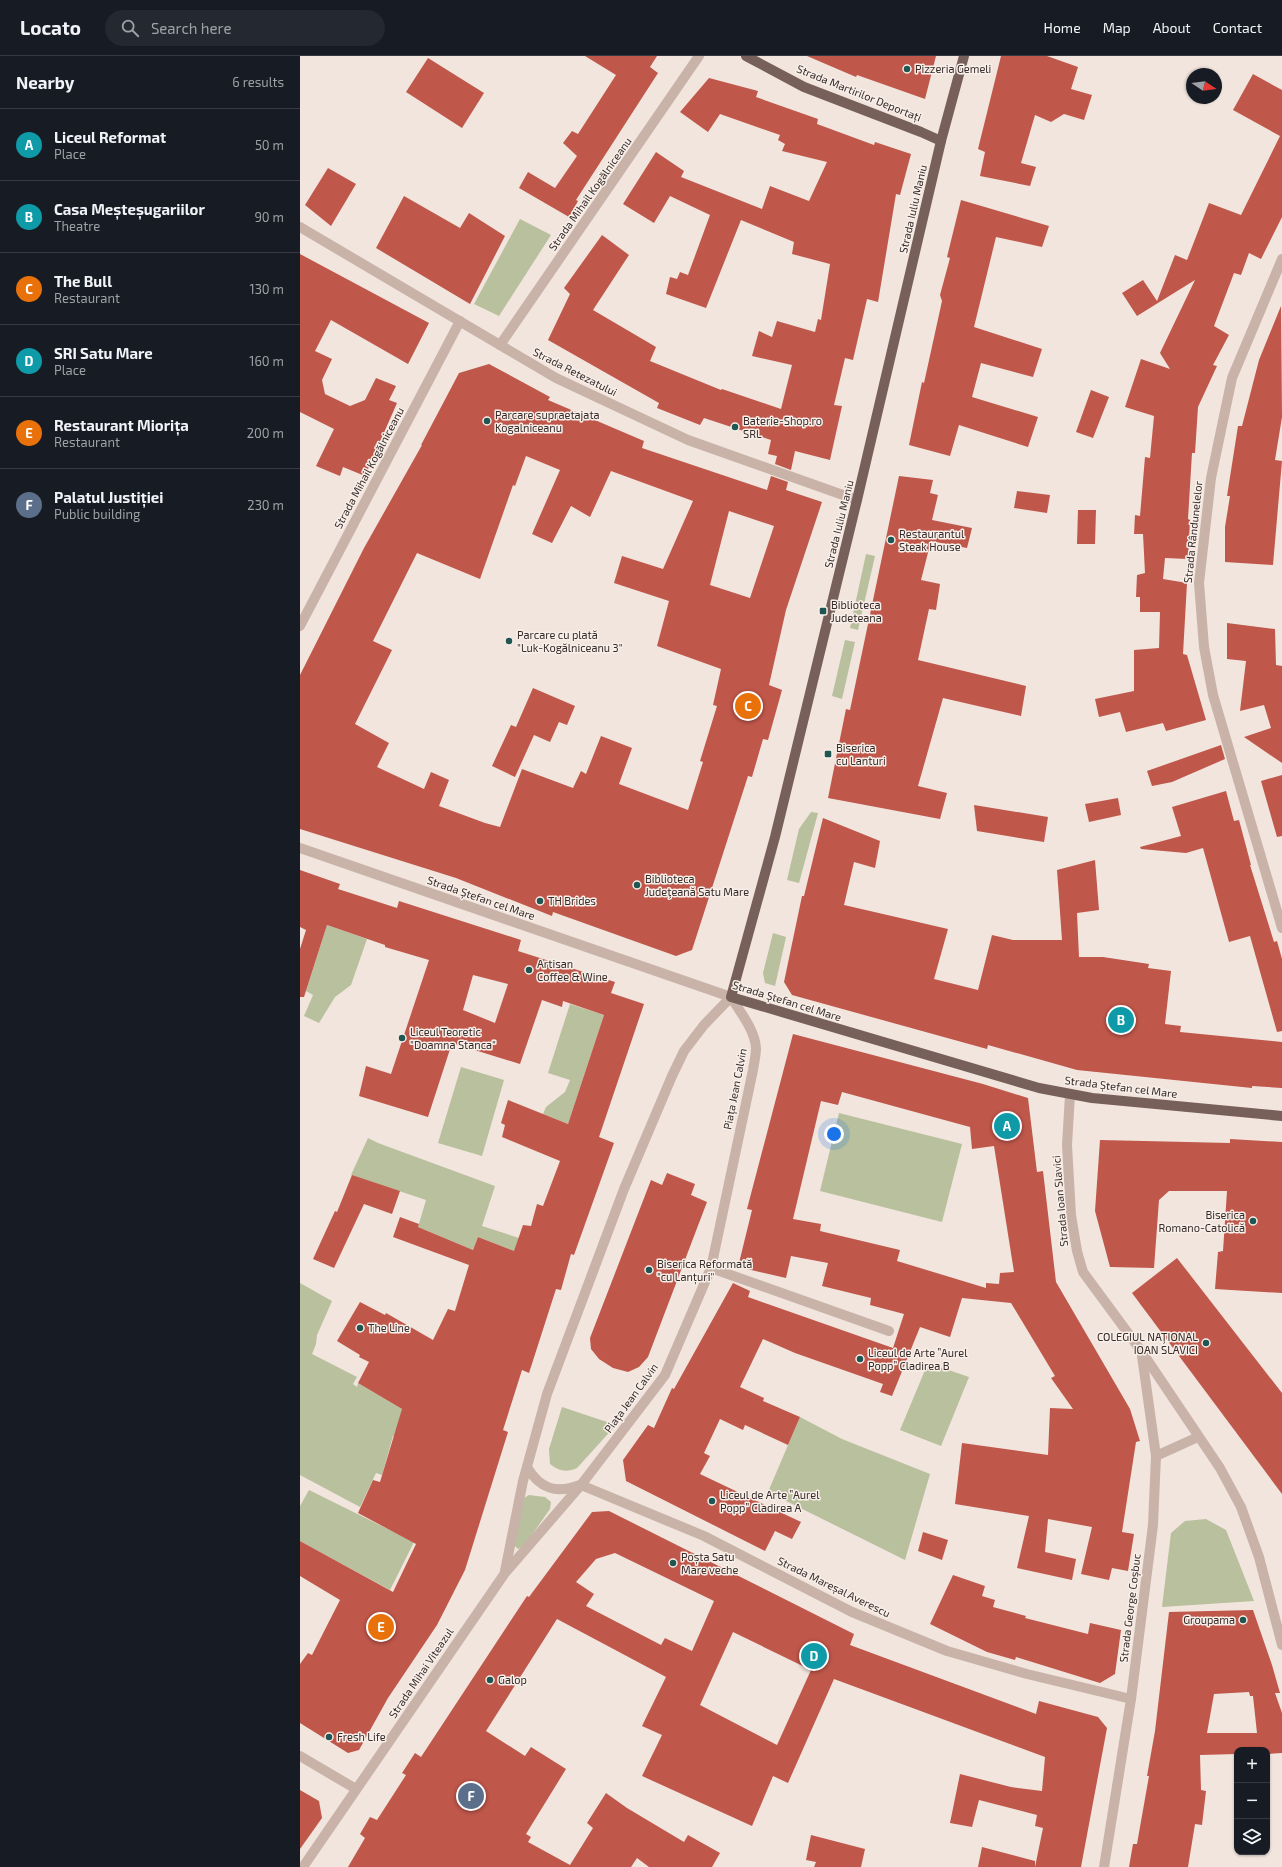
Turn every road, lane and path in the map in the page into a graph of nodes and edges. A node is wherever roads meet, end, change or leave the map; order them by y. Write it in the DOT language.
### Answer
graph roads {
  1 [pos="699,56"];
  2 [pos="746,56"];
  3 [pos="964,56"];
  4 [pos="941,141"];
  5 [pos="300,227"];
  6 [pos="1282,259"];
  7 [pos="460,321"];
  8 [pos="500,345"];
  9 [pos="857,500"];
  10 [pos="300,626"];
  11 [pos="300,848"];
  12 [pos="1282,928"];
  13 [pos="731,997"];
  14 [pos="1070,1094"];
  15 [pos="1282,1116"];
  16 [pos="712,1268"];
  17 [pos="889,1331"];
  18 [pos="1142,1352"];
  19 [pos="1198,1437"];
  20 [pos="1156,1456"];
  21 [pos="527,1467"];
  22 [pos="581,1485"];
  23 [pos="505,1573"];
  24 [pos="1282,1646"];
  25 [pos="1130,1699"];
  26 [pos="300,1756"];
  27 [pos="356,1789"];
  28 [pos="303,1867"];
  29 [pos="1104,1867"];
  1 -- 8 [label="street, Strada Mihail Kogălniceanu"];
  2 -- 4 [label="main road, Strada Martirilor Deportați"];
  3 -- 4 [label="main road, Strada Iuliu Maniu"];
  4 -- 9 [label="main road, Strada Iuliu Maniu"];
  5 -- 7 [label="street, Strada Retezatului"];
  6 -- 12 [label="street, Strada Rândunelelor"];
  7 -- 8 [label="street, Strada Retezatului"];
  7 -- 10 [label="street, Strada Mihail Kogălniceanu"];
  8 -- 9 [label="street, Strada Retezatului"];
  9 -- 13 [label="main road, Strada Iuliu Maniu"];
  11 -- 13 [label="street, Strada Ștefan cel Mare"];
  13 -- 14 [label="main road, Strada Ștefan cel Mare"];
  13 -- 16 [label="street, Piața Jean Calvin"];
  13 -- 21 [label="street"];
  14 -- 15 [label="main road, Strada Ștefan cel Mare"];
  14 -- 18 [label="street, Strada Ioan Slavici"];
  16 -- 17 [label="street"];
  16 -- 22 [label="street, Piața Jean Calvin"];
  18 -- 19 [label="street, Strada Ioan Slavici"];
  18 -- 20 [label="street, Strada George Coșbuc"];
  19 -- 20 [label="street"];
  19 -- 24 [label="street, Strada Ioan Slavici"];
  20 -- 25 [label="street, Strada George Coșbuc"];
  21 -- 22 [label="street"];
  21 -- 23 [label="street, Strada Mihai Viteazul"];
  22 -- 23 [label="street, Strada Mihai Viteazul"];
  22 -- 25 [label="street, Strada Mareșal Averescu"];
  23 -- 27 [label="street, Strada Mihai Viteazul"];
  25 -- 29 [label="street, Strada George Coșbuc"];
  26 -- 27 [label="street"];
  27 -- 28 [label="street, Strada Mihai Viteazul"];
}
